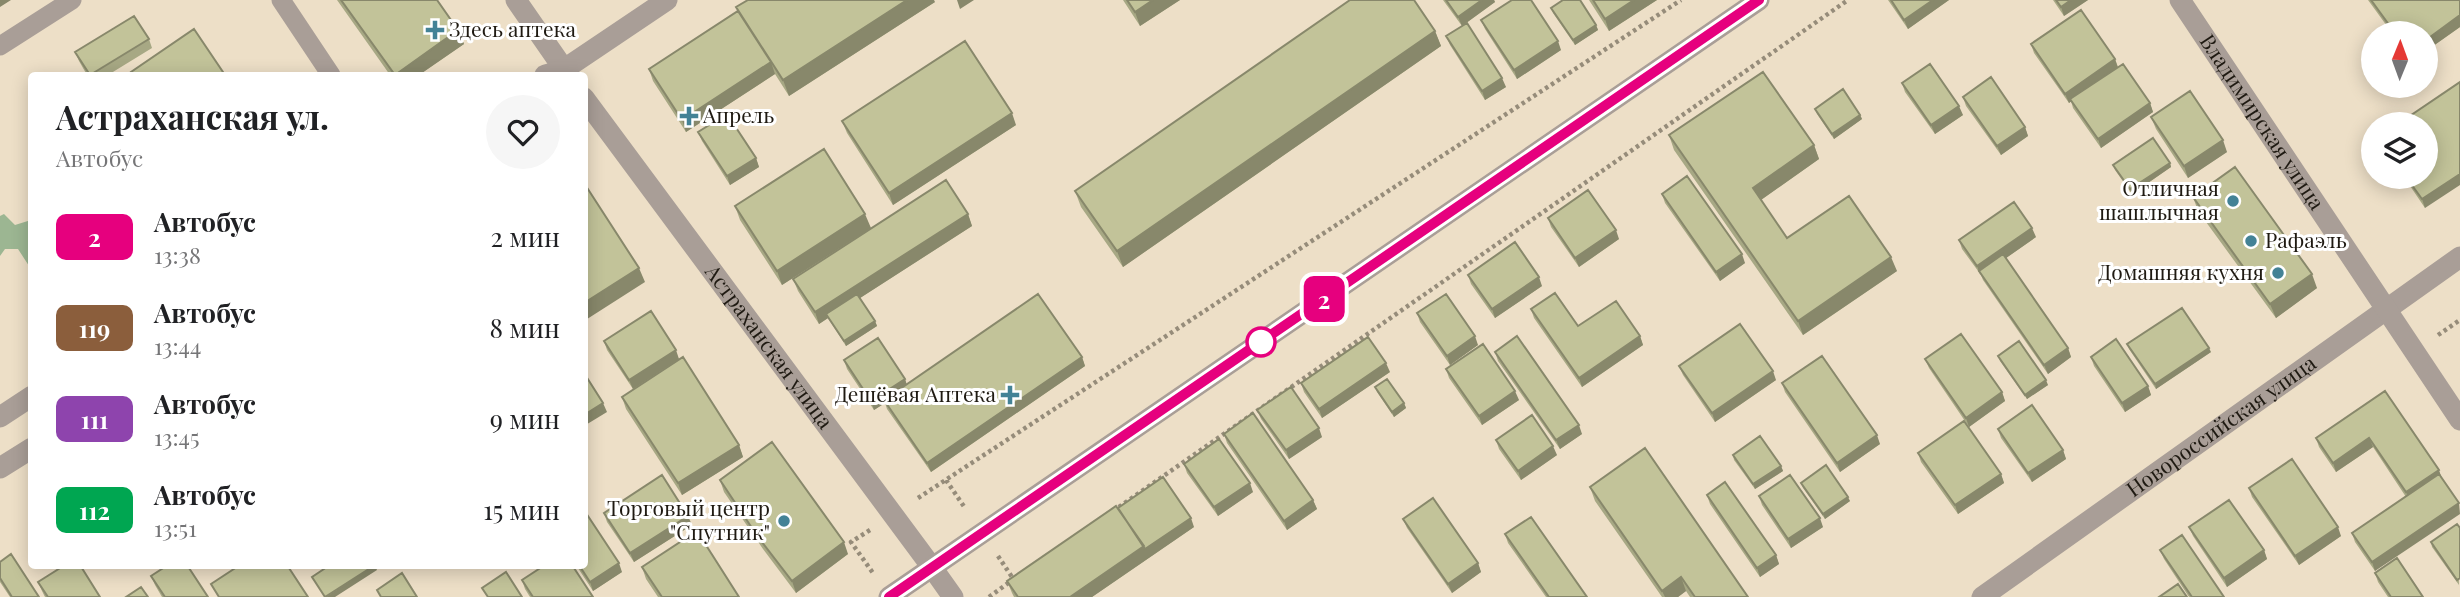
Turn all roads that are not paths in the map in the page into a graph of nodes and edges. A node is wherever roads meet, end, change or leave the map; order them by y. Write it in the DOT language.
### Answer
graph roads {
  1 [pos="72,0"];
  2 [pos="281,0"];
  3 [pos="516,0"];
  4 [pos="667,0"];
  5 [pos="1759,0"];
  6 [pos="2180,0"];
  7 [pos="0,46"];
  8 [pos="329,72"];
  9 [pos="558,72"];
  10 [pos="562,72"];
  11 [pos="588,103"];
  12 [pos="2460,257"];
  13 [pos="2386,310"];
  14 [pos="28,399"];
  15 [pos="0,417"];
  16 [pos="2460,420"];
  17 [pos="28,450"];
  18 [pos="0,468"];
  19 [pos="931,566"];
  20 [pos="889,597"];
  21 [pos="953,597"];
  22 [pos="1982,597"];
  1 -- 7 [label="lane"];
  2 -- 8 [label="lane"];
  3 -- 9 [label="street"];
  4 -- 10 [label="street"];
  5 -- 19 [label="street"];
  6 -- 13 [label="street, Владимирская улица"];
  11 -- 19 [label="street, Астраханская улица"];
  12 -- 13 [label="street, Новороссийская улица"];
  13 -- 16 [label="street, Владимирская улица"];
  13 -- 22 [label="street, Новороссийская улица"];
  14 -- 15 [label="street"];
  17 -- 18 [label="street"];
  19 -- 20 [label="street"];
  19 -- 21 [label="street, Астраханская улица"];
}
